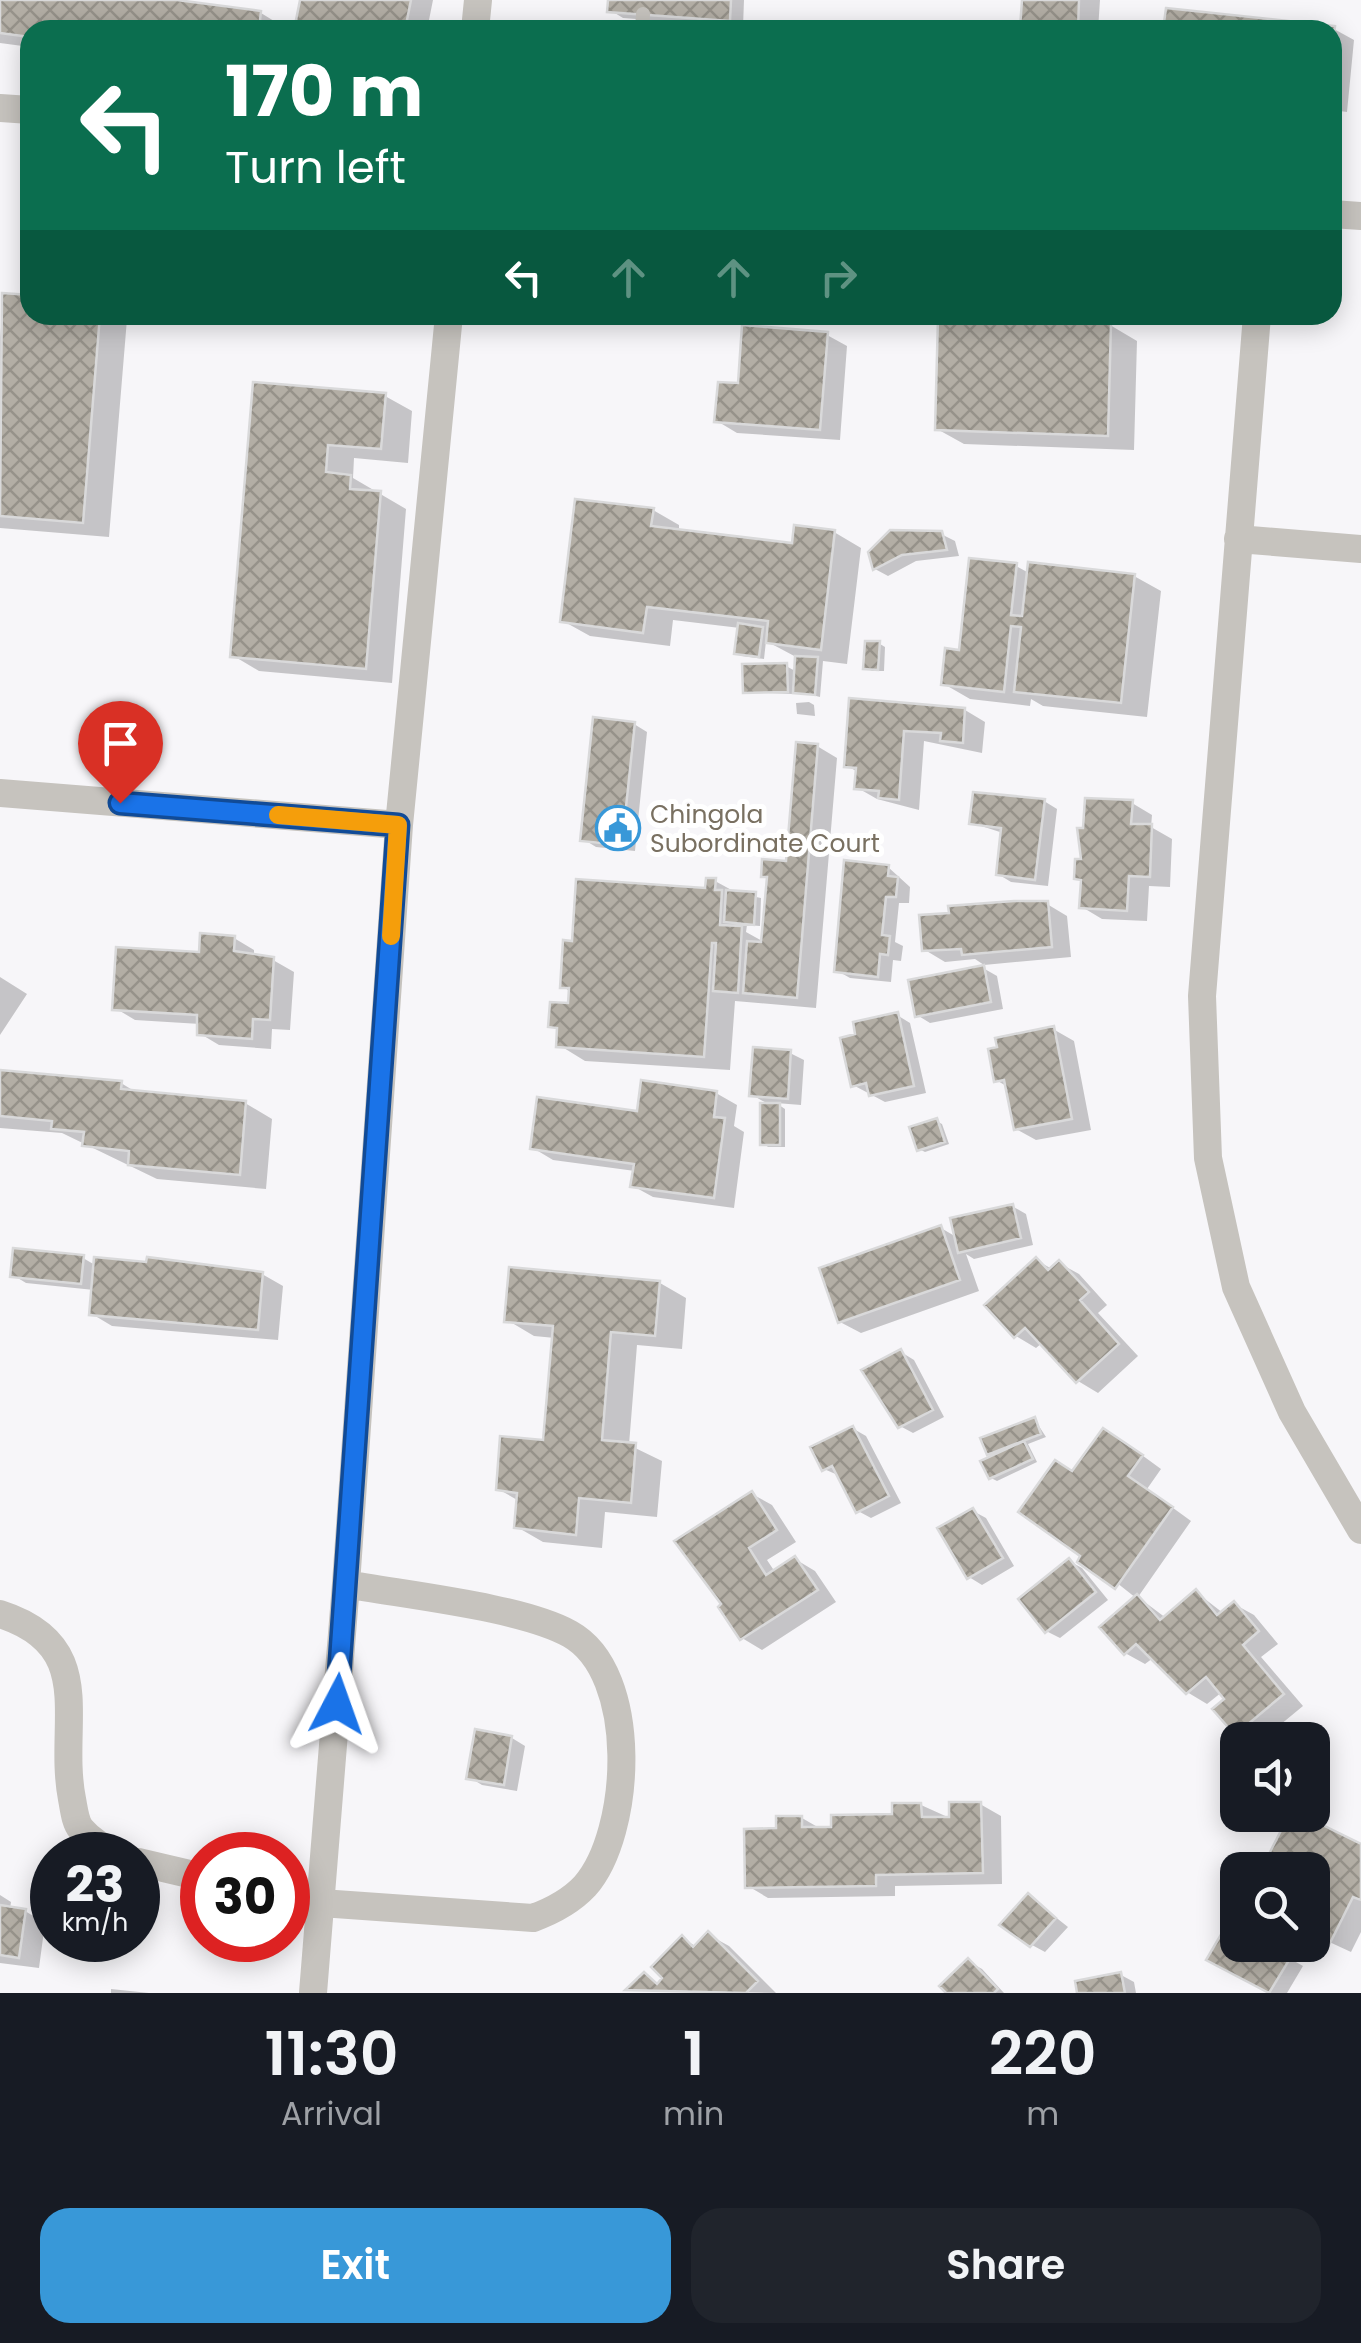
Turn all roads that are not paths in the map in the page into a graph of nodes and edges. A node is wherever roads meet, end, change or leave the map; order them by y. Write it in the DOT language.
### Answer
graph roads {
  1 [pos="448,325"];
  2 [pos="1256,325"];
  3 [pos="1238,540"];
  4 [pos="1361,549"];
  5 [pos="0,793"];
  6 [pos="398,825"];
  7 [pos="1361,1530"];
  8 [pos="346,1584"];
  9 [pos="0,1614"];
  10 [pos="85,1832"];
  11 [pos="310,1900"];
  12 [pos="321,1902"];
  13 [pos="313,1993"];
  1 -- 6 [label="street"];
  2 -- 3 [label="street"];
  3 -- 4 [label="street"];
  3 -- 7 [label="street"];
  5 -- 6 [label="street"];
  6 -- 8 [label="street"];
  8 -- 12 [label="street"];
  8 -- 12 [label="street"];
  9 -- 10 [label="street"];
  11 -- 12 [label="street"];
  12 -- 13 [label="street"];
}
